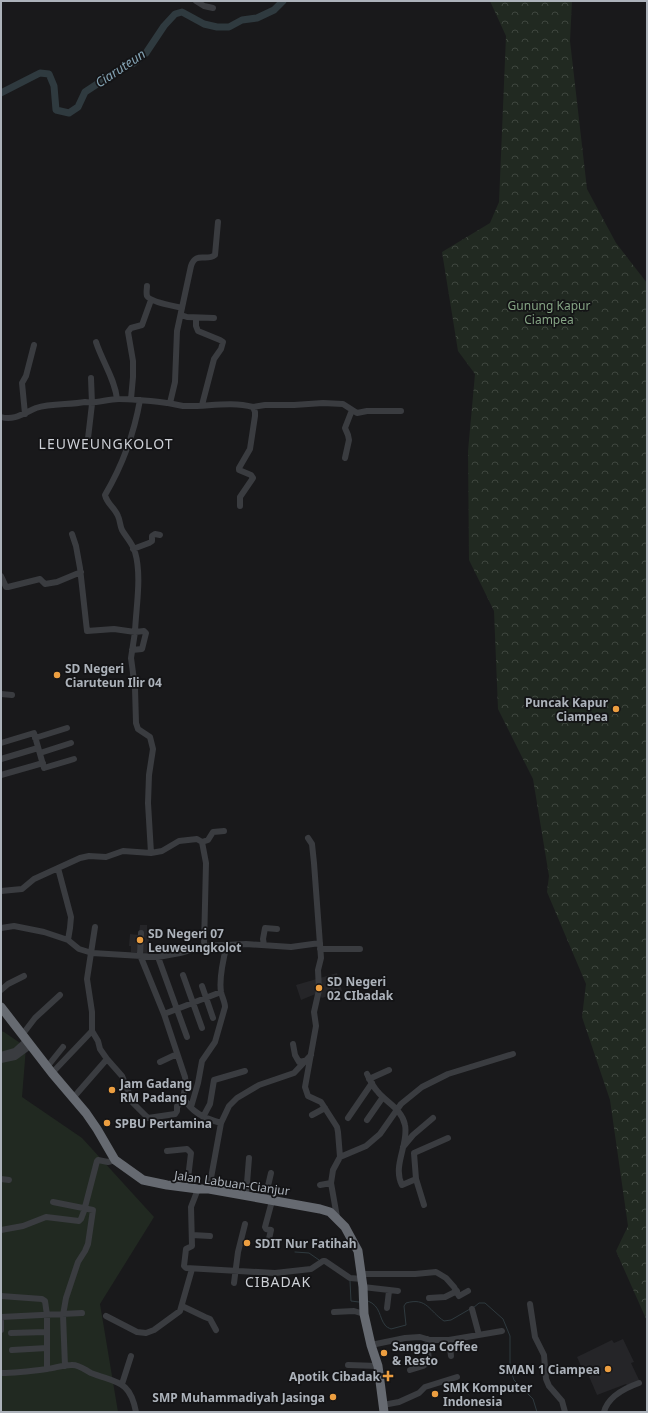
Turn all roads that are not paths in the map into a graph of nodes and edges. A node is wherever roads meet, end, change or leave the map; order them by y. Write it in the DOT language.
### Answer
graph roads {
  1 [pos="201,2"];
  2 [pos="213,8"];
  3 [pos="218,222"];
  4 [pos="147,286"];
  5 [pos="151,300"];
  6 [pos="182,308"];
  7 [pos="181,315"];
  8 [pos="196,318"];
  9 [pos="214,318"];
  10 [pos="96,342"];
  11 [pos="34,345"];
  12 [pos="91,378"];
  13 [pos="117,399"];
  14 [pos="131,399"];
  15 [pos="140,400"];
  16 [pos="170,403"];
  17 [pos="92,404"];
  18 [pos="202,405"];
  19 [pos="253,407"];
  20 [pos="352,410"];
  21 [pos="401,411"];
  22 [pos="25,414"];
  23 [pos="1,417"];
  24 [pos="87,447"];
  25 [pos="345,458"];
  26 [pos="240,506"];
  27 [pos="72,534"];
  28 [pos="160,535"];
  29 [pos="133,549"];
  30 [pos="81,572"];
  31 [pos="1,576"];
  32 [pos="135,632"];
  33 [pos="132,650"];
  34 [pos="1,694"];
  35 [pos="12,695"];
  36 [pos="67,728"];
  37 [pos="35,738"];
  38 [pos="1,743"];
  39 [pos="71,743"];
  40 [pos="39,750"];
  41 [pos="1,759"];
  42 [pos="74,760"];
  43 [pos="43,763"];
  44 [pos="1,775"];
  45 [pos="224,831"];
  46 [pos="308,838"];
  47 [pos="202,842"];
  48 [pos="151,853"];
  49 [pos="58,868"];
  50 [pos="1,891"];
  51 [pos="95,927"];
  52 [pos="1,928"];
  53 [pos="277,929"];
  54 [pos="141,933"];
  55 [pos="68,940"];
  56 [pos="228,944"];
  57 [pos="264,945"];
  58 [pos="204,946"];
  59 [pos="320,946"];
  60 [pos="360,949"];
  61 [pos="92,953"];
  62 [pos="140,956"];
  63 [pos="158,957"];
  64 [pos="183,975"];
  65 [pos="24,976"];
  66 [pos="202,986"];
  67 [pos="1,990"];
  68 [pos="221,992"];
  69 [pos="60,995"];
  70 [pos="206,997"];
  71 [pos="192,1003"];
  72 [pos="1,1007"];
  73 [pos="176,1009"];
  74 [pos="164,1014"];
  75 [pos="213,1018"];
  76 [pos="202,1028"];
  77 [pos="92,1031"];
  78 [pos="187,1037"];
  79 [pos="26,1040"];
  80 [pos="293,1044"];
  81 [pos="63,1047"];
  82 [pos="177,1054"];
  83 [pos="311,1054"];
  84 [pos="513,1054"];
  85 [pos="1,1055"];
  86 [pos="106,1059"];
  87 [pos="1,1060"];
  88 [pos="304,1061"];
  89 [pos="160,1062"];
  90 [pos="50,1070"];
  91 [pos="389,1070"];
  92 [pos="244,1071"];
  93 [pos="369,1079"];
  94 [pos="383,1097"];
  95 [pos="74,1098"];
  96 [pos="185,1101"];
  97 [pos="191,1108"];
  98 [pos="325,1108"];
  99 [pos="396,1109"];
  100 [pos="312,1115"];
  101 [pos="203,1118"];
  102 [pos="348,1118"];
  103 [pos="433,1118"];
  104 [pos="367,1120"];
  105 [pos="221,1123"];
  106 [pos="405,1125"];
  107 [pos="413,1135"];
  108 [pos="448,1138"];
  109 [pos="402,1148"];
  110 [pos="167,1151"];
  111 [pos="340,1157"];
  112 [pos="249,1158"];
  113 [pos="115,1160"];
  114 [pos="271,1173"];
  115 [pos="1,1179"];
  116 [pos="416,1179"];
  117 [pos="9,1180"];
  118 [pos="331,1183"];
  119 [pos="320,1185"];
  120 [pos="187,1187"];
  121 [pos="198,1189"];
  122 [pos="209,1189"];
  123 [pos="246,1196"];
  124 [pos="268,1200"];
  125 [pos="53,1202"];
  126 [pos="424,1205"];
  127 [pos="85,1208"];
  128 [pos="337,1217"];
  129 [pos="245,1224"];
  130 [pos="1,1230"];
  131 [pos="192,1235"];
  132 [pos="210,1236"];
  133 [pos="268,1244"];
  134 [pos="192,1269"];
  135 [pos="236,1272"];
  136 [pos="362,1280"];
  137 [pos="234,1283"];
  138 [pos="389,1291"];
  139 [pos="398,1291"];
  140 [pos="457,1291"];
  141 [pos="468,1291"];
  142 [pos="1,1296"];
  143 [pos="429,1298"];
  144 [pos="530,1304"];
  145 [pos="182,1306"];
  146 [pos="387,1308"];
  147 [pos="472,1309"];
  148 [pos="334,1312"];
  149 [pos="82,1313"];
  150 [pos="364,1314"];
  151 [pos="47,1315"];
  152 [pos="63,1315"];
  153 [pos="106,1316"];
  154 [pos="1,1317"];
  155 [pos="1,1321"];
  156 [pos="1,1330"];
  157 [pos="216,1330"];
  158 [pos="502,1331"];
  159 [pos="46,1332"];
  160 [pos="11,1334"];
  161 [pos="479,1335"];
  162 [pos="427,1339"];
  163 [pos="449,1340"];
  164 [pos="372,1345"];
  165 [pos="47,1348"];
  166 [pos="12,1350"];
  167 [pos="131,1356"];
  168 [pos="451,1356"];
  169 [pos="348,1365"];
  170 [pos="65,1366"];
  171 [pos="378,1366"];
  172 [pos="47,1369"];
  173 [pos="410,1370"];
  174 [pos="1,1373"];
  175 [pos="457,1377"];
  176 [pos="639,1383"];
  177 [pos="122,1384"];
  178 [pos="384,1408"];
  179 [pos="136,1412"];
  180 [pos="565,1412"];
  181 [pos="604,1412"];
  1 -- 2 [label="street"];
  3 -- 6 [label="street"];
  4 -- 5 [label="street"];
  5 -- 6 [label="street"];
  5 -- 14 [label="street"];
  6 -- 7 [label="street"];
  7 -- 8 [label="street"];
  7 -- 16 [label="street"];
  8 -- 9 [label="street"];
  8 -- 18 [label="street"];
  10 -- 13 [label="street"];
  11 -- 22 [label="street"];
  12 -- 17 [label="street"];
  13 -- 14 [label="street"];
  13 -- 17 [label="street"];
  14 -- 15 [label="street"];
  15 -- 16 [label="street"];
  15 -- 29 [label="street"];
  16 -- 18 [label="street"];
  17 -- 22 [label="street"];
  17 -- 24 [label="street"];
  18 -- 19 [label="street"];
  19 -- 20 [label="street"];
  19 -- 26 [label="street"];
  20 -- 21 [label="street"];
  20 -- 25 [label="street"];
  22 -- 23 [label="street"];
  27 -- 30 [label="street"];
  28 -- 29 [label="street"];
  29 -- 32 [label="street"];
  30 -- 31 [label="street"];
  30 -- 32 [label="street"];
  32 -- 33 [label="street"];
  32 -- 33 [label="street"];
  33 -- 48 [label="street"];
  34 -- 35 [label="street"];
  36 -- 37 [label="street"];
  37 -- 38 [label="street"];
  37 -- 40 [label="street"];
  39 -- 40 [label="street"];
  40 -- 41 [label="street"];
  40 -- 43 [label="street"];
  42 -- 43 [label="street"];
  43 -- 44 [label="street"];
  45 -- 47 [label="street"];
  46 -- 59 [label="street"];
  47 -- 48 [label="street"];
  47 -- 58 [label="street"];
  48 -- 49 [label="street"];
  49 -- 50 [label="street"];
  49 -- 55 [label="street"];
  51 -- 61 [label="street"];
  52 -- 55 [label="street"];
  53 -- 57 [label="street"];
  54 -- 62 [label="street"];
  55 -- 61 [label="street"];
  56 -- 57 [label="street"];
  56 -- 58 [label="street"];
  56 -- 68 [label="street"];
  57 -- 59 [label="street"];
  58 -- 63 [label="street"];
  59 -- 60 [label="street"];
  59 -- 83 [label="street"];
  61 -- 62 [label="street"];
  61 -- 77 [label="street"];
  62 -- 63 [label="street"];
  62 -- 74 [label="street"];
  63 -- 73 [label="street"];
  64 -- 71 [label="street"];
  65 -- 67 [label="street"];
  66 -- 70 [label="street"];
  68 -- 70 [label="street"];
  68 -- 97 [label="street"];
  69 -- 79 [label="street"];
  70 -- 71 [label="street"];
  70 -- 75 [label="street"];
  71 -- 73 [label="street"];
  71 -- 76 [label="street"];
  72 -- 79 [label="highway, Jalan Labuan-Cianjur"];
  73 -- 74 [label="street"];
  73 -- 78 [label="street"];
  74 -- 82 [label="street"];
  77 -- 86 [label="street"];
  77 -- 90 [label="street"];
  79 -- 85 [label="street"];
  79 -- 87 [label="street"];
  79 -- 90 [label="highway, Jalan Labuan-Cianjur"];
  80 -- 88 [label="street"];
  81 -- 90 [label="street"];
  82 -- 89 [label="street"];
  82 -- 96 [label="street"];
  83 -- 88 [label="street"];
  83 -- 98 [label="street"];
  84 -- 99 [label="street"];
  86 -- 95 [label="street"];
  86 -- 96 [label="street"];
  88 -- 105 [label="street"];
  90 -- 95 [label="highway, Jalan Labuan-Cianjur"];
  91 -- 93 [label="street"];
  92 -- 101 [label="street"];
  93 -- 94 [label="street"];
  93 -- 102 [label="street"];
  94 -- 99 [label="street"];
  94 -- 104 [label="street"];
  95 -- 113 [label="highway, Jalan Labuan-Cianjur"];
  96 -- 97 [label="street"];
  97 -- 101 [label="street"];
  98 -- 100 [label="street"];
  98 -- 111 [label="street"];
  99 -- 106 [label="street"];
  99 -- 111 [label="street"];
  101 -- 105 [label="street"];
  103 -- 107 [label="street"];
  105 -- 122 [label="street"];
  106 -- 107 [label="street"];
  106 -- 109 [label="street"];
  107 -- 109 [label="street"];
  108 -- 116 [label="street"];
  109 -- 116 [label="street"];
  110 -- 120 [label="street"];
  111 -- 118 [label="street"];
  112 -- 123 [label="street"];
  113 -- 120 [label="highway, Jalan Labuan-Cianjur"];
  113 -- 127 [label="street"];
  114 -- 124 [label="street"];
  115 -- 117 [label="street"];
  116 -- 126 [label="street"];
  118 -- 119 [label="street"];
  118 -- 128 [label="street"];
  120 -- 121 [label="highway, Jalan Labuan-Cianjur"];
  121 -- 122 [label="highway, Jalan Labuan-Cianjur"];
  121 -- 131 [label="street"];
  122 -- 123 [label="highway, Jalan Labuan-Cianjur"];
  123 -- 124 [label="highway, Jalan Labuan-Cianjur"];
  124 -- 128 [label="highway, Jalan Labuan-Cianjur"];
  124 -- 133 [label="street"];
  125 -- 127 [label="street"];
  127 -- 130 [label="street"];
  127 -- 152 [label="street"];
  128 -- 136 [label="highway"];
  129 -- 135 [label="street"];
  131 -- 132 [label="street"];
  131 -- 134 [label="street"];
  134 -- 135 [label="street"];
  134 -- 145 [label="street"];
  135 -- 136 [label="street"];
  135 -- 137 [label="street"];
  136 -- 138 [label="street"];
  136 -- 140 [label="street"];
  136 -- 150 [label="highway"];
  138 -- 139 [label="street"];
  138 -- 146 [label="street"];
  140 -- 141 [label="street"];
  140 -- 143 [label="street"];
  142 -- 151 [label="street"];
  144 -- 180 [label="street"];
  145 -- 153 [label="street"];
  145 -- 157 [label="street"];
  147 -- 161 [label="street"];
  148 -- 150 [label="street"];
  149 -- 152 [label="street"];
  150 -- 164 [label="highway"];
  151 -- 152 [label="street"];
  151 -- 154 [label="street"];
  151 -- 159 [label="street"];
  152 -- 170 [label="street"];
  155 -- 156 [label="street"];
  158 -- 161 [label="street"];
  159 -- 160 [label="street"];
  159 -- 165 [label="street"];
  161 -- 163 [label="street"];
  162 -- 163 [label="street"];
  162 -- 164 [label="street"];
  162 -- 173 [label="street"];
  163 -- 168 [label="street"];
  164 -- 171 [label="highway"];
  165 -- 166 [label="street"];
  165 -- 172 [label="street"];
  167 -- 177 [label="street"];
  169 -- 171 [label="street"];
  170 -- 172 [label="street"];
  170 -- 177 [label="street"];
  171 -- 178 [label="highway"];
  172 -- 174 [label="street"];
  175 -- 178 [label="street"];
  176 -- 181 [label="street"];
  177 -- 179 [label="street"];
}
